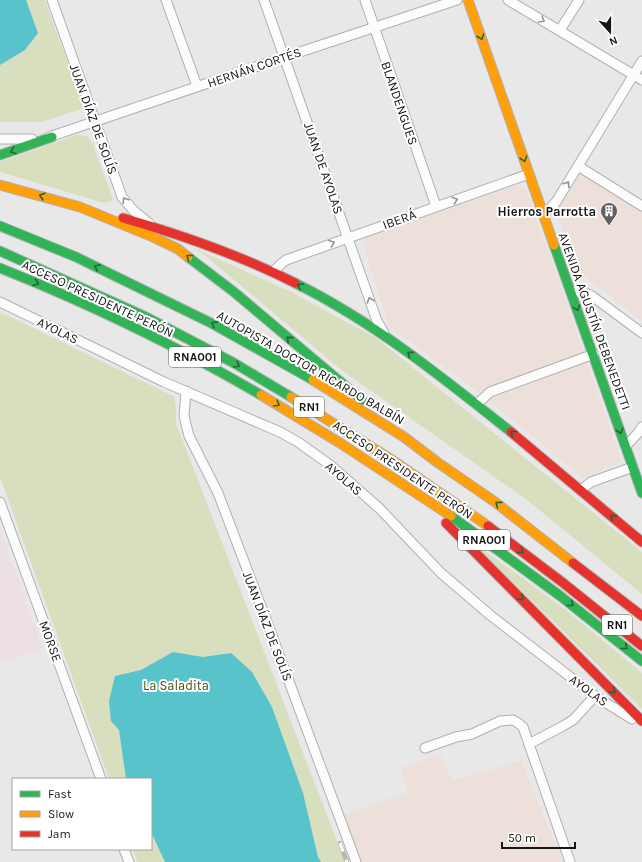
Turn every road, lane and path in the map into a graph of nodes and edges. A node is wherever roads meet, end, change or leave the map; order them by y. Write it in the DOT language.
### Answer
graph roads {
  1 [pos="52,0"];
  2 [pos="166,0"];
  3 [pos="264,0"];
  4 [pos="365,0"];
  5 [pos="457,0"];
  6 [pos="468,0"];
  7 [pos="508,0"];
  8 [pos="579,0"];
  9 [pos="374,27"];
  10 [pos="560,30"];
  11 [pos="285,57"];
  12 [pos="642,61"];
  13 [pos="638,77"];
  14 [pos="197,86"];
  15 [pos="95,121"];
  16 [pos="52,137"];
  17 [pos="0,139"];
  18 [pos="0,155"];
  19 [pos="578,166"];
  20 [pos="528,174"];
  21 [pos="0,184"];
  22 [pos="436,206"];
  23 [pos="642,206"];
  24 [pos="80,207"];
  25 [pos="544,215"];
  26 [pos="0,226"];
  27 [pos="153,226"];
  28 [pos="348,237"];
  29 [pos="0,251"];
  30 [pos="0,268"];
  31 [pos="273,272"];
  32 [pos="571,291"];
  33 [pos="0,302"];
  34 [pos="642,333"];
  35 [pos="386,336"];
  36 [pos="594,354"];
  37 [pos="186,391"];
  38 [pos="476,404"];
  39 [pos="642,426"];
  40 [pos="404,437"];
  41 [pos="626,446"];
  42 [pos="633,467"];
  43 [pos="380,468"];
  44 [pos="582,489"];
  45 [pos="642,493"];
  46 [pos="0,502"];
  47 [pos="642,542"];
  48 [pos="642,616"];
  49 [pos="642,646"];
  50 [pos="642,661"];
  51 [pos="595,696"];
  52 [pos="642,721"];
  53 [pos="642,725"];
  54 [pos="529,744"];
  55 [pos="425,748"];
  56 [pos="101,778"];
  57 [pos="124,850"];
  58 [pos="129,862"];
  59 [pos="356,862"];
  60 [pos="570,862"];
  1 -- 15 [label="street, JUAN DÍAZ DE SOLÍS"];
  2 -- 14 [label="street"];
  3 -- 11 [label="street, JUAN DE AYOLAS"];
  4 -- 9 [label="street, BLANDENGUES"];
  5 -- 9 [label="street, HERNÁN CORTÉS"];
  6 -- 20 [label="main road, AVENIDA AGUSTÍN DEBENEDETTI, one-way"];
  7 -- 10 [label="street, one-way"];
  8 -- 10 [label="street"];
  9 -- 11 [label="street, HERNÁN CORTÉS"];
  9 -- 22 [label="street, BLANDENGUES"];
  10 -- 13 [label="street"];
  11 -- 14 [label="street, HERNÁN CORTÉS"];
  11 -- 28 [label="street, JUAN DE AYOLAS"];
  12 -- 13 [label="street"];
  13 -- 19 [label="street"];
  14 -- 15 [label="street, HERNÁN CORTÉS"];
  15 -- 16 [label="street, HERNÁN CORTÉS"];
  27 -- 15 [label="street, JUAN DÍAZ DE SOLÍS, one-way"];
  16 -- 17 [label="street, HERNÁN CORTÉS"];
  16 -- 18 [label="main road, one-way"];
  19 -- 23 [label="street"];
  25 -- 19 [label="street, one-way"];
  22 -- 20 [label="street, IBERÁ, one-way"];
  20 -- 25 [label="main road, AVENIDA AGUSTÍN DEBENEDETTI"];
  24 -- 21 [label="main road, one-way"];
  22 -- 28 [label="street, IBERÁ"];
  24 -- 27 [label="main road"];
  40 -- 24 [label="main road, one-way"];
  25 -- 32 [label="main road, AVENIDA AGUSTÍN DEBENEDETTI"];
  40 -- 26 [label="main road, AUTOPISTA DOCTOR RICARDO BALBÍN / RN1, one-way"];
  27 -- 31 [label="main road"];
  31 -- 28 [label="street, IBERÁ, one-way"];
  35 -- 28 [label="street, JUAN DE AYOLAS, one-way"];
  29 -- 49 [label="main road, RN1, one-way"];
  30 -- 43 [label="main road, ACCESO PRESIDENTE PERÓN / RNA001, one-way"];
  35 -- 31 [label="main road, one-way"];
  32 -- 34 [label="street"];
  32 -- 36 [label="main road, AVENIDA AGUSTÍN DEBENEDETTI, one-way"];
  33 -- 37 [label="street, AYOLAS"];
  38 -- 35 [label="main road, one-way"];
  36 -- 38 [label="street"];
  36 -- 41 [label="main road, AVENIDA AGUSTÍN DEBENEDETTI, one-way"];
  37 -- 51 [label="street, AYOLAS"];
  37 -- 59 [label="street, JUAN DÍAZ DE SOLÍS"];
  44 -- 38 [label="main road, one-way"];
  39 -- 41 [label="street"];
  48 -- 40 [label="main road, AUTOPISTA DOCTOR RICARDO BALBÍN / RN1, one-way"];
  41 -- 42 [label="main road, AVENIDA AGUSTÍN DEBENEDETTI"];
  42 -- 44 [label="street"];
  42 -- 45 [label="main road, AVENIDA AGUSTÍN DEBENEDETTI"];
  43 -- 50 [label="main road, ACCESO PRESIDENTE PERÓN / RNA001, one-way"];
  43 -- 52 [label="main road, one-way"];
  47 -- 44 [label="main road, one-way"];
  46 -- 56 [label="street, MORSE"];
  51 -- 53 [label="street, AYOLAS"];
  51 -- 54 [label="street"];
  54 -- 55 [label="street"];
  54 -- 60 [label="street"];
  57 -- 58 [label="street"];
}
